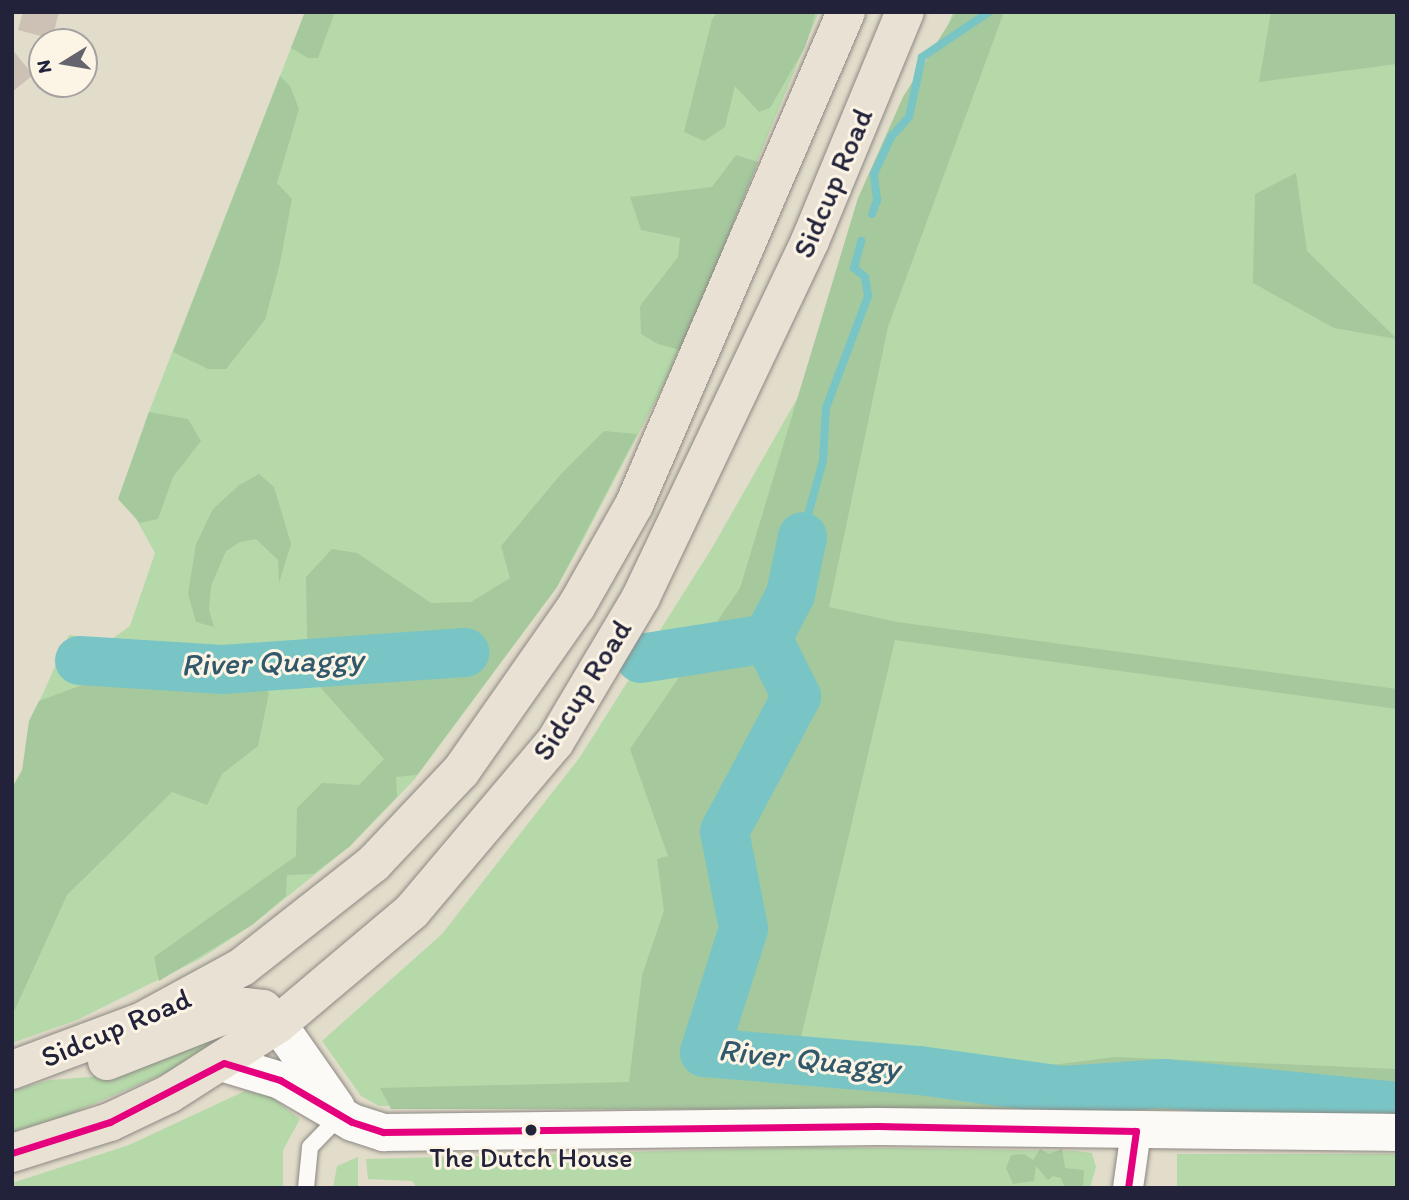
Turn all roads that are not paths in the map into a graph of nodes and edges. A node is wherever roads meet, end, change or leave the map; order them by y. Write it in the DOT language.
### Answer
graph roads {
  1 [pos="846,12"];
  2 [pos="905,12"];
  3 [pos="278,1024"];
  4 [pos="224,1063"];
  5 [pos="22,1067"];
  6 [pos="341,1115"];
  7 [pos="1136,1131"];
  8 [pos="1397,1132"];
  9 [pos="12,1153"];
  10 [pos="306,1188"];
  11 [pos="1128,1188"];
  1 -- 5 [label="highway, Sidcup Road"];
  2 -- 3 [label="highway, Sidcup Road"];
  3 -- 4 [label="highway, Sidcup Road"];
  3 -- 5 [label="highway"];
  3 -- 6 [label="street"];
  4 -- 6 [label="street"];
  4 -- 9 [label="highway, Sidcup Road"];
  6 -- 7 [label="street"];
  6 -- 10 [label="lane"];
  7 -- 8 [label="street"];
  7 -- 11 [label="street"];
}
